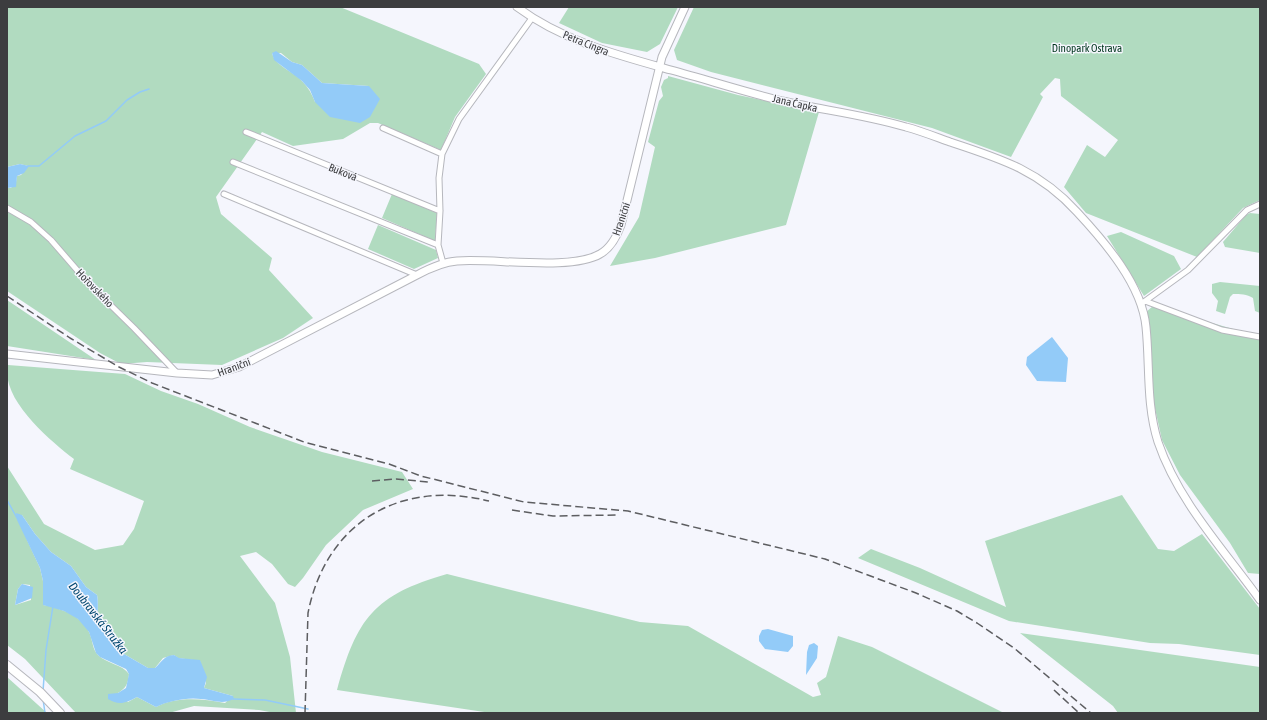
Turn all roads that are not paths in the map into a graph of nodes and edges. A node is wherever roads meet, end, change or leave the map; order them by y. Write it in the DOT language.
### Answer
graph roads {
  1 [pos="517,7"];
  2 [pos="685,7"];
  3 [pos="532,18"];
  4 [pos="660,67"];
  5 [pos="383,128"];
  6 [pos="246,132"];
  7 [pos="442,154"];
  8 [pos="233,162"];
  9 [pos="224,194"];
  10 [pos="1260,204"];
  11 [pos="7,208"];
  12 [pos="440,211"];
  13 [pos="438,245"];
  14 [pos="444,263"];
  15 [pos="417,275"];
  16 [pos="1143,303"];
  17 [pos="1260,337"];
  18 [pos="7,354"];
  19 [pos="177,373"];
  20 [pos="1260,600"];
  21 [pos="7,665"];
  22 [pos="60,713"];
  1 -- 3 [label="street, Petra Cingra"];
  2 -- 4 [label="street, Hraniční"];
  3 -- 4 [label="street, Petra Cingra"];
  3 -- 7 [label="street"];
  4 -- 14 [label="street, Hraniční"];
  4 -- 16 [label="street, Jana Čapka"];
  5 -- 7 [label="street"];
  6 -- 12 [label="street, Buková"];
  7 -- 12 [label="street"];
  8 -- 13 [label="street"];
  9 -- 15 [label="street"];
  10 -- 16 [label="street"];
  11 -- 19 [label="street, Hořovského"];
  12 -- 13 [label="street"];
  13 -- 14 [label="street"];
  14 -- 15 [label="street, Hraniční"];
  15 -- 19 [label="street, Hraniční"];
  16 -- 17 [label="street"];
  16 -- 20 [label="street, Jana Čapka"];
  18 -- 19 [label="street, Hraniční"];
  21 -- 22 [label="main road"];
}
